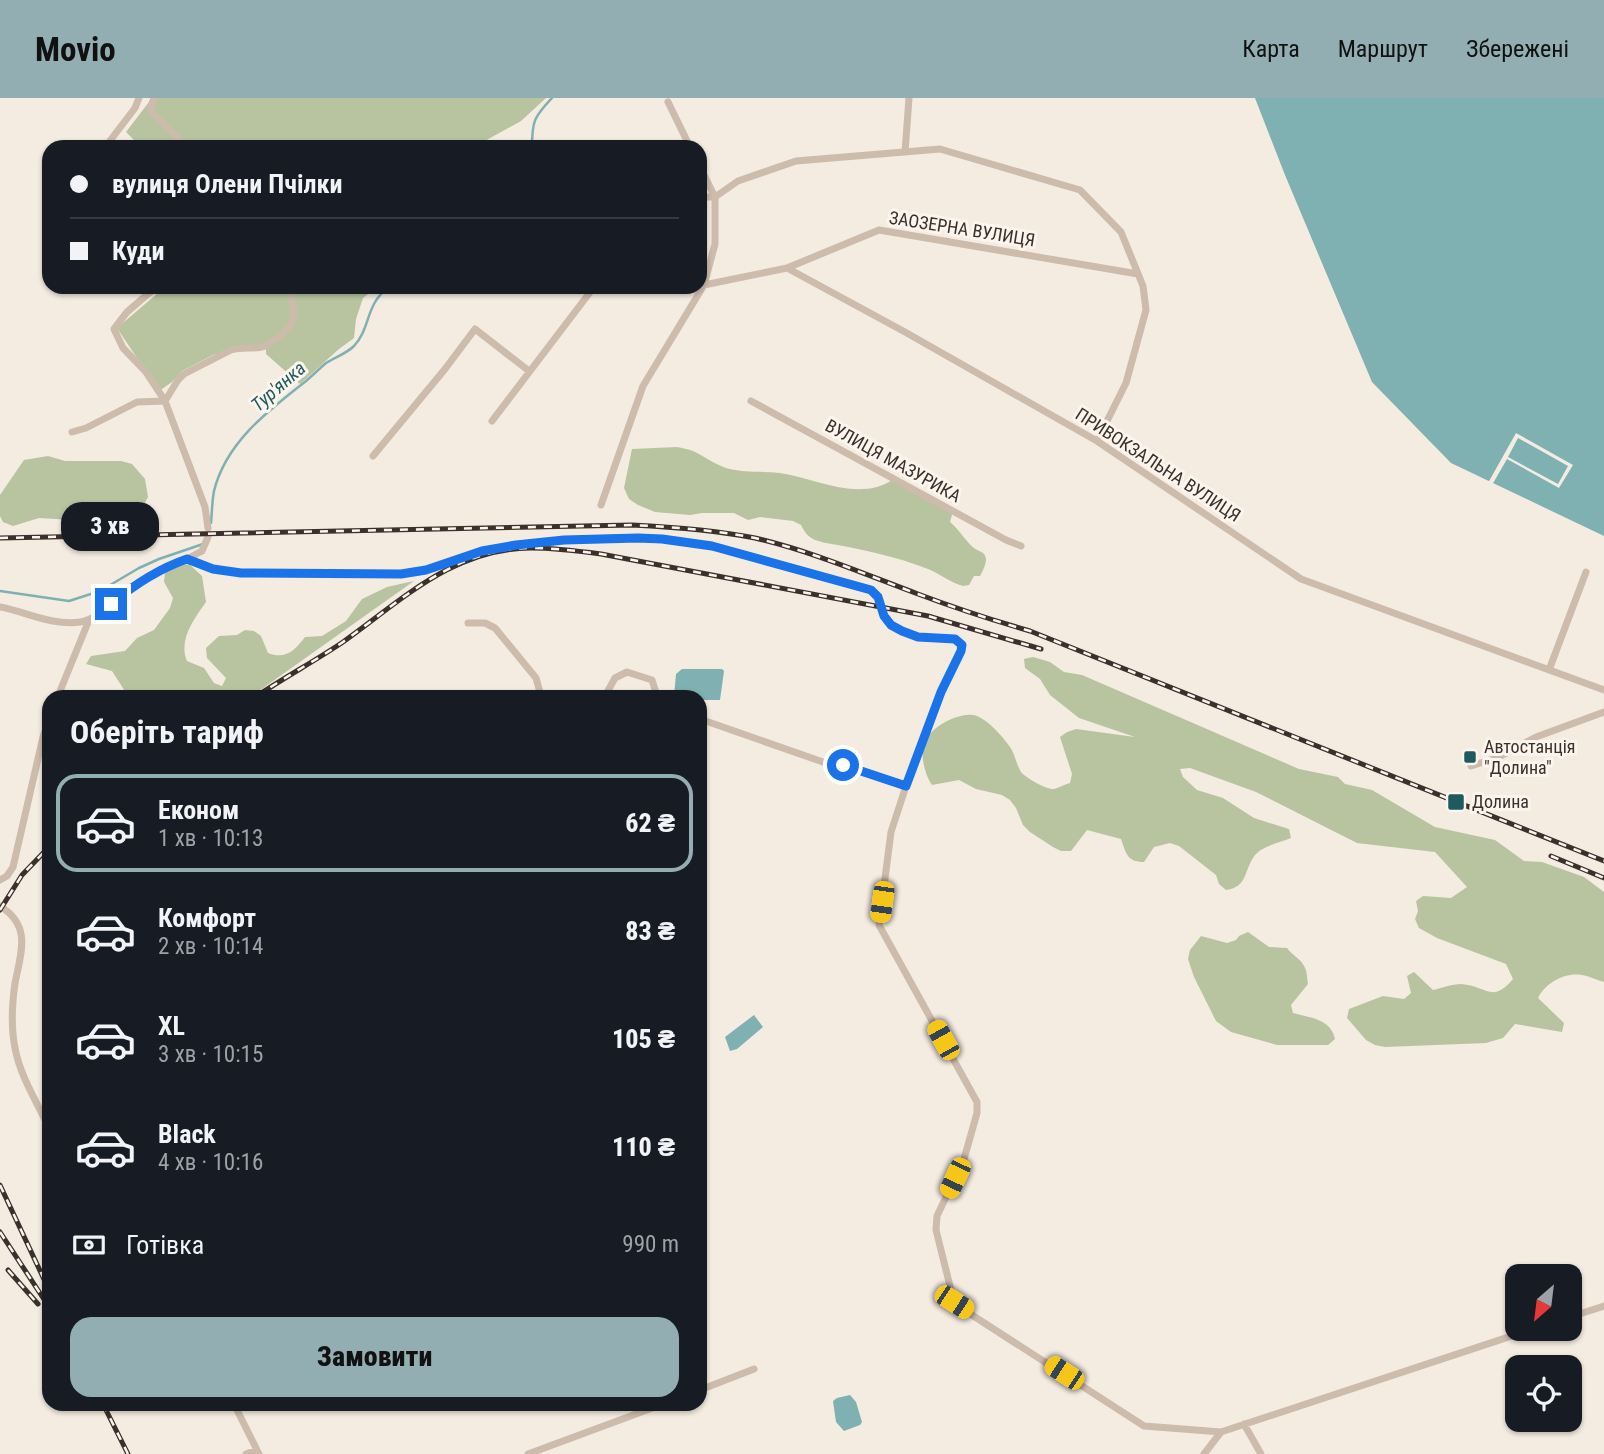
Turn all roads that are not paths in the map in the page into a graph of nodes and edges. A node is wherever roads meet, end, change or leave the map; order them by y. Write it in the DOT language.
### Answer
graph roads {
  1 [pos="139,98"];
  2 [pos="154,98"];
  3 [pos="909,98"];
  4 [pos="668,102"];
  5 [pos="111,140"];
  6 [pos="180,140"];
  7 [pos="687,140"];
  8 [pos="905,152"];
  9 [pos="707,181"];
  10 [pos="707,197"];
  11 [pos="715,197"];
  12 [pos="787,268"];
  13 [pos="707,274"];
  14 [pos="1139,274"];
  15 [pos="707,284"];
  16 [pos="148,294"];
  17 [pos="290,294"];
  18 [pos="589,294"];
  19 [pos="699,294"];
  20 [pos="529,370"];
  21 [pos="165,401"];
  22 [pos="751,401"];
  23 [pos="492,421"];
  24 [pos="72,432"];
  25 [pos="1097,441"];
  26 [pos="373,456"];
  27 [pos="601,505"];
  28 [pos="208,527"];
  29 [pos="208,537"];
  30 [pos="1021,546"];
  31 [pos="187,559"];
  32 [pos="1586,572"];
  33 [pos="0,607"];
  34 [pos="89,620"];
  35 [pos="468,623"];
  36 [pos="1549,670"];
  37 [pos="60,690"];
  38 [pos="539,690"];
  39 [pos="608,690"];
  40 [pos="655,690"];
  41 [pos="1604,690"];
  42 [pos="1604,712"];
  43 [pos="707,721"];
  44 [pos="42,741"];
  45 [pos="1471,766"];
  46 [pos="906,786"];
  47 [pos="0,880"];
  48 [pos="0,906"];
  49 [pos="42,1113"];
  50 [pos="944,1297"];
  51 [pos="954,1302"];
  52 [pos="1604,1306"];
  53 [pos="1582,1313"];
  54 [pos="1505,1338"];
  55 [pos="754,1369"];
  56 [pos="707,1387"];
  57 [pos="238,1411"];
  58 [pos="644,1411"];
  59 [pos="1244,1424"];
  60 [pos="1221,1432"];
  61 [pos="258,1452"];
  62 [pos="246,1454"];
  63 [pos="528,1454"];
  64 [pos="1204,1454"];
  65 [pos="1261,1454"];
  1 -- 5 [label="street"];
  2 -- 6 [label="street"];
  3 -- 8 [label="street"];
  4 -- 7 [label="street"];
  8 -- 11 [label="street"];
  8 -- 14 [label="street"];
  9 -- 11 [label="street"];
  10 -- 11 [label="street"];
  11 -- 13 [label="street"];
  12 -- 14 [label="street, ЗАОЗЕРНА ВУЛИЦЯ"];
  12 -- 15 [label="street"];
  12 -- 25 [label="street, ПРИВОКЗАЛЬНА ВУЛИЦЯ"];
  14 -- 25 [label="street"];
  16 -- 21 [label="street"];
  17 -- 21 [label="street"];
  18 -- 20 [label="street"];
  19 -- 27 [label="street"];
  20 -- 23 [label="street"];
  20 -- 26 [label="street"];
  21 -- 24 [label="street"];
  21 -- 28 [label="street"];
  22 -- 30 [label="street, ВУЛИЦЯ МАЗУРИКА"];
  25 -- 36 [label="street, ПРИВОКЗАЛЬНА ВУЛИЦЯ"];
  29 -- 31 [label="street"];
  31 -- 34 [label="street"];
  31 -- 46 [label="street"];
  32 -- 36 [label="street"];
  33 -- 34 [label="street"];
  34 -- 37 [label="street"];
  35 -- 38 [label="street"];
  36 -- 41 [label="street, ПРИВОКЗАЛЬНА ВУЛИЦЯ"];
  39 -- 40 [label="street"];
  42 -- 45 [label="street"];
  43 -- 46 [label="street"];
  44 -- 47 [label="street"];
  46 -- 51 [label="street"];
  48 -- 49 [label="street"];
  50 -- 51 [label="street"];
  51 -- 60 [label="street"];
  52 -- 53 [label="street"];
  54 -- 59 [label="street"];
  55 -- 56 [label="street"];
  57 -- 61 [label="street"];
  58 -- 63 [label="street"];
  59 -- 60 [label="street"];
  59 -- 65 [label="street"];
  60 -- 64 [label="street"];
  61 -- 62 [label="street"];
}
